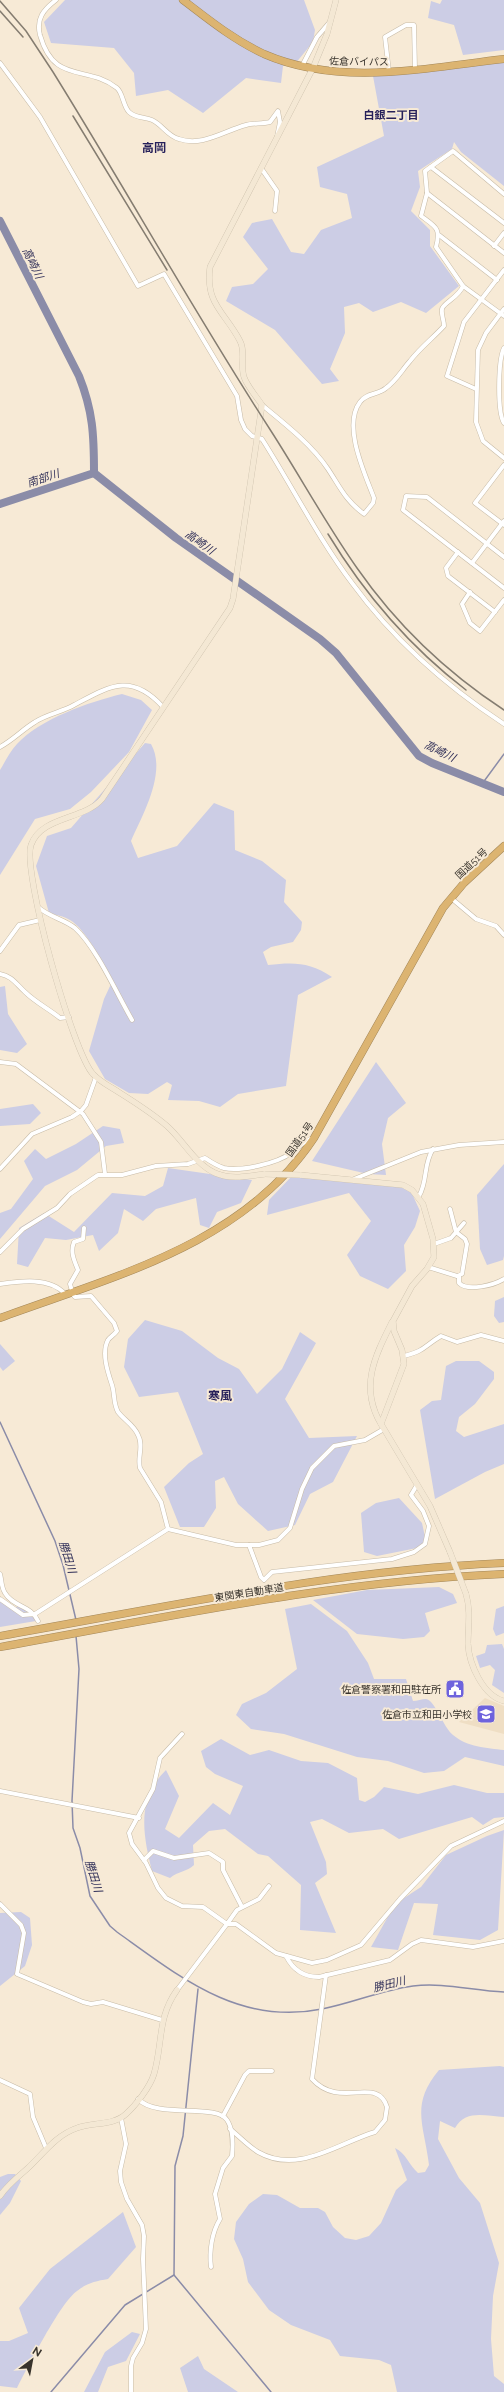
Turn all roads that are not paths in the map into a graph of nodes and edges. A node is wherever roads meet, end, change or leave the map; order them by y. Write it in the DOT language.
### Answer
graph roads {
  1 [pos="56,0"];
  2 [pos="183,0"];
  3 [pos="336,0"];
  4 [pos="332,19"];
  5 [pos="504,59"];
  6 [pos="0,63"];
  7 [pos="302,66"];
  8 [pos="313,68"];
  9 [pos="414,69"];
  10 [pos="389,72"];
  11 [pos="277,140"];
  12 [pos="261,167"];
  13 [pos="431,167"];
  14 [pos="427,193"];
  15 [pos="504,194"];
  16 [pos="275,211"];
  17 [pos="504,223"];
  18 [pos="504,233"];
  19 [pos="439,235"];
  20 [pos="494,246"];
  21 [pos="504,253"];
  22 [pos="504,270"];
  23 [pos="497,280"];
  24 [pos="463,286"];
  25 [pos="482,299"];
  26 [pos="504,309"];
  27 [pos="502,314"];
  28 [pos="504,348"];
  29 [pos="502,361"];
  30 [pos="476,389"];
  31 [pos="500,391"];
  32 [pos="504,394"];
  33 [pos="262,405"];
  34 [pos="504,423"];
  35 [pos="257,437"];
  36 [pos="504,458"];
  37 [pos="504,465"];
  38 [pos="503,523"];
  39 [pos="487,543"];
  40 [pos="458,552"];
  41 [pos="504,557"];
  42 [pos="472,563"];
  43 [pos="504,588"];
  44 [pos="470,592"];
  45 [pos="504,600"];
  46 [pos="495,612"];
  47 [pos="163,708"];
  48 [pos="504,724"];
  49 [pos="0,747"];
  50 [pos="504,846"];
  51 [pos="450,898"];
  52 [pos="36,906"];
  53 [pos="40,920"];
  54 [pos="504,935"];
  55 [pos="0,951"];
  56 [pos="0,974"];
  57 [pos="69,1017"];
  58 [pos="132,1020"];
  59 [pos="0,1062"];
  60 [pos="96,1077"];
  61 [pos="81,1111"];
  62 [pos="314,1138"];
  63 [pos="504,1142"];
  64 [pos="433,1149"];
  65 [pos="200,1161"];
  66 [pos="0,1169"];
  67 [pos="105,1174"];
  68 [pos="354,1179"];
  69 [pos="419,1196"];
  70 [pos="450,1209"];
  71 [pos="464,1223"];
  72 [pos="84,1228"];
  73 [pos="456,1232"];
  74 [pos="434,1244"];
  75 [pos="0,1252"];
  76 [pos="428,1267"];
  77 [pos="459,1276"];
  78 [pos="504,1279"];
  79 [pos="0,1284"];
  80 [pos="69,1292"];
  81 [pos="0,1318"];
  82 [pos="393,1321"];
  83 [pos="504,1340"];
  84 [pos="404,1356"];
  85 [pos="382,1427"];
  86 [pos="417,1485"];
  87 [pos="168,1529"];
  88 [pos="249,1545"];
  89 [pos="504,1563"];
  90 [pos="0,1574"];
  91 [pos="504,1574"];
  92 [pos="0,1599"];
  93 [pos="35,1614"];
  94 [pos="38,1621"];
  95 [pos="0,1636"];
  96 [pos="0,1647"];
  97 [pos="504,1701"];
  98 [pos="182,1734"];
  99 [pos="0,1791"];
  100 [pos="139,1818"];
  101 [pos="504,1821"];
  102 [pos="144,1860"];
  103 [pos="270,1886"];
  104 [pos="0,1904"];
  105 [pos="242,1907"];
  106 [pos="226,1924"];
  107 [pos="504,1941"];
  108 [pos="286,1956"];
  109 [pos="326,1975"];
  110 [pos="177,1990"];
  111 [pos="162,2020"];
  112 [pos="272,2071"];
  113 [pos="0,2080"];
  114 [pos="138,2099"];
  115 [pos="223,2116"];
  116 [pos="120,2118"];
  117 [pos="230,2129"];
  118 [pos="46,2148"];
  119 [pos="0,2196"];
  120 [pos="211,2266"];
  121 [pos="131,2392"];
  1 -- 11 [label="street"];
  2 -- 7 [label="highway, 佐倉バイパス"];
  3 -- 4 [label="street"];
  4 -- 7 [label="street"];
  4 -- 8 [label="street"];
  5 -- 9 [label="highway, 佐倉バイパス"];
  6 -- 35 [label="street"];
  7 -- 8 [label="highway, 佐倉バイパス"];
  8 -- 10 [label="highway, 佐倉バイパス"];
  8 -- 11 [label="street"];
  9 -- 10 [label="highway, 佐倉バイパス"];
  9 -- 10 [label="street"];
  11 -- 12 [label="street"];
  12 -- 16 [label="street"];
  12 -- 33 [label="street"];
  13 -- 14 [label="street"];
  13 -- 15 [label="street"];
  13 -- 17 [label="street"];
  14 -- 19 [label="street"];
  14 -- 20 [label="street"];
  18 -- 20 [label="street"];
  19 -- 23 [label="street"];
  19 -- 24 [label="street"];
  20 -- 21 [label="street"];
  22 -- 23 [label="street"];
  23 -- 25 [label="street"];
  24 -- 25 [label="street"];
  24 -- 33 [label="street"];
  25 -- 27 [label="street"];
  25 -- 30 [label="street"];
  26 -- 27 [label="street"];
  27 -- 30 [label="street"];
  28 -- 29 [label="street"];
  29 -- 31 [label="street"];
  30 -- 36 [label="street"];
  31 -- 32 [label="street"];
  31 -- 34 [label="street"];
  33 -- 35 [label="street"];
  35 -- 47 [label="street"];
  35 -- 48 [label="street"];
  37 -- 38 [label="street"];
  38 -- 39 [label="street"];
  39 -- 40 [label="street"];
  39 -- 41 [label="street"];
  39 -- 42 [label="street"];
  40 -- 42 [label="street"];
  40 -- 44 [label="street"];
  42 -- 43 [label="street"];
  44 -- 46 [label="street"];
  44 -- 46 [label="street"];
  45 -- 46 [label="street"];
  47 -- 49 [label="street"];
  47 -- 52 [label="street"];
  50 -- 51 [label="highway, 国道51号"];
  51 -- 54 [label="street"];
  51 -- 62 [label="highway, 国道51号"];
  52 -- 53 [label="street"];
  52 -- 58 [label="street"];
  53 -- 55 [label="street"];
  53 -- 57 [label="street"];
  56 -- 57 [label="street"];
  57 -- 60 [label="street"];
  59 -- 61 [label="street"];
  60 -- 61 [label="street"];
  60 -- 65 [label="street"];
  61 -- 66 [label="street"];
  61 -- 67 [label="street"];
  62 -- 65 [label="street"];
  62 -- 80 [label="highway, 国道51号"];
  63 -- 64 [label="street"];
  64 -- 68 [label="street"];
  64 -- 69 [label="street"];
  65 -- 67 [label="street"];
  65 -- 68 [label="street, bridge"];
  67 -- 75 [label="street"];
  68 -- 69 [label="street"];
  69 -- 74 [label="street"];
  70 -- 73 [label="street"];
  71 -- 73 [label="street"];
  72 -- 80 [label="street"];
  73 -- 74 [label="street"];
  73 -- 77 [label="street"];
  74 -- 76 [label="street"];
  76 -- 77 [label="street"];
  76 -- 82 [label="street"];
  77 -- 78 [label="street"];
  79 -- 80 [label="street"];
  80 -- 81 [label="highway, 国道51号"];
  80 -- 87 [label="street"];
  82 -- 84 [label="street"];
  82 -- 85 [label="street"];
  83 -- 84 [label="street"];
  84 -- 85 [label="street"];
  85 -- 86 [label="street"];
  85 -- 88 [label="street"];
  86 -- 88 [label="street"];
  86 -- 97 [label="street, bridge"];
  87 -- 88 [label="street"];
  87 -- 93 [label="street"];
  89 -- 95 [label="highway, 東関東自動車道"];
  90 -- 93 [label="street"];
  91 -- 96 [label="highway, 東関東自動車道"];
  92 -- 93 [label="street"];
  93 -- 94 [label="street"];
  98 -- 100 [label="street"];
  99 -- 100 [label="street"];
  100 -- 102 [label="street"];
  101 -- 108 [label="street"];
  102 -- 105 [label="street"];
  102 -- 106 [label="street"];
  103 -- 105 [label="street"];
  104 -- 111 [label="street"];
  105 -- 106 [label="street"];
  106 -- 108 [label="street"];
  106 -- 110 [label="street"];
  107 -- 109 [label="street"];
  108 -- 109 [label="street"];
  109 -- 117 [label="street"];
  110 -- 111 [label="street"];
  111 -- 114 [label="street"];
  112 -- 115 [label="street"];
  113 -- 118 [label="street"];
  114 -- 115 [label="street"];
  114 -- 116 [label="street"];
  115 -- 117 [label="street"];
  116 -- 118 [label="street"];
  116 -- 121 [label="street"];
  117 -- 120 [label="street"];
  118 -- 119 [label="street"];
}
